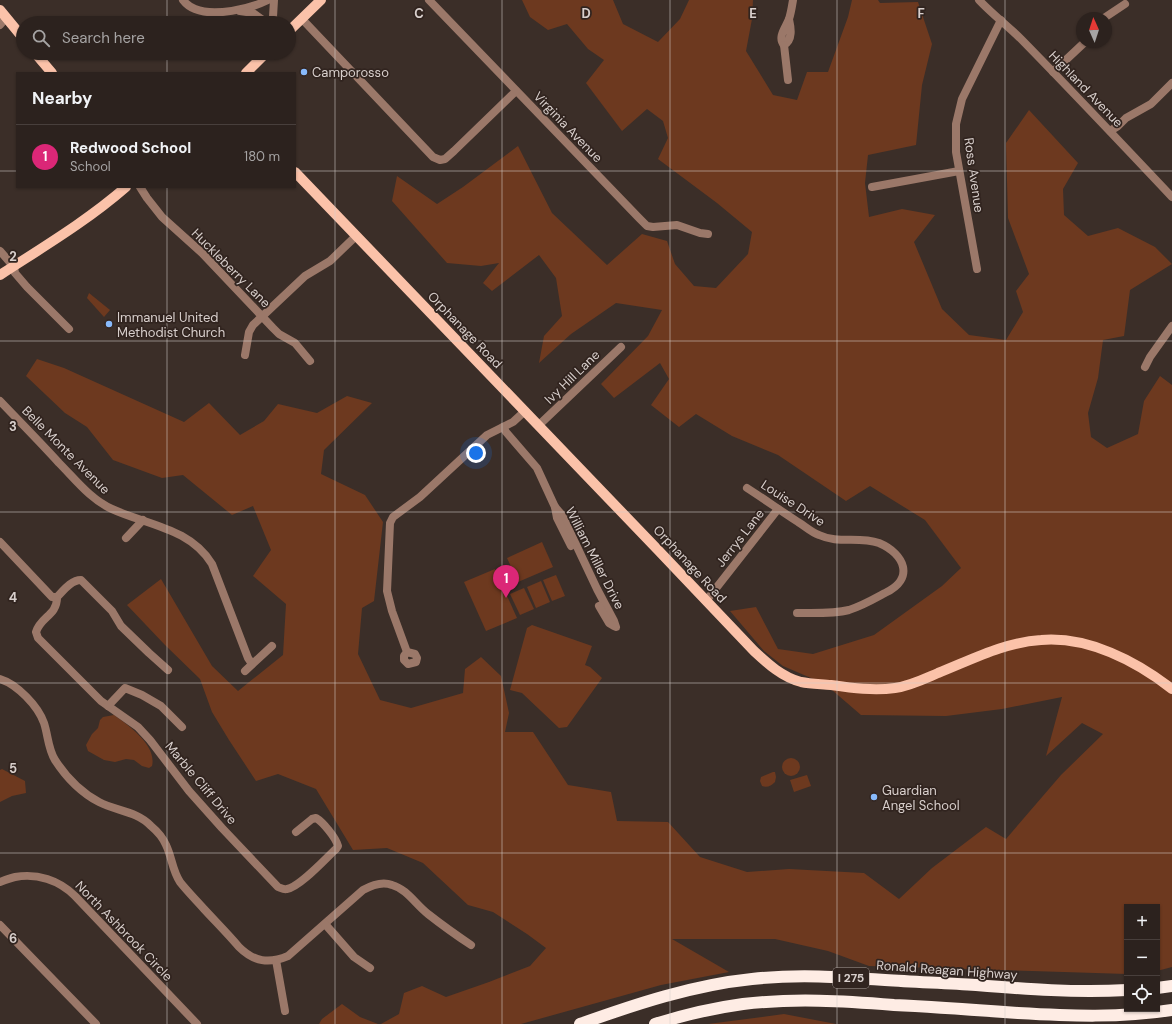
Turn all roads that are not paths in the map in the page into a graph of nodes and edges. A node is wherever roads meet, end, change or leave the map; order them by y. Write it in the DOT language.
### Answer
graph roads {
  1 [pos="183,0"];
  2 [pos="274,0"];
  3 [pos="321,0"];
  4 [pos="429,0"];
  5 [pos="793,0"];
  6 [pos="979,0"];
  7 [pos="264,2"];
  8 [pos="1125,4"];
  9 [pos="237,10"];
  10 [pos="1112,13"];
  11 [pos="257,16"];
  12 [pos="273,16"];
  13 [pos="302,19"];
  14 [pos="1,20"];
  15 [pos="1001,20"];
  16 [pos="296,25"];
  17 [pos="16,32"];
  18 [pos="1079,48"];
  19 [pos="41,60"];
  20 [pos="259,60"];
  21 [pos="51,72"];
  22 [pos="247,72"];
  23 [pos="1053,72"];
  24 [pos="788,80"];
  25 [pos="1172,83"];
  26 [pos="516,91"];
  27 [pos="1110,131"];
  28 [pos="959,171"];
  29 [pos="296,173"];
  30 [pos="872,187"];
  31 [pos="125,188"];
  32 [pos="141,188"];
  33 [pos="1172,197"];
  34 [pos="708,234"];
  35 [pos="356,236"];
  36 [pos="0,251"];
  37 [pos="14,266"];
  38 [pos="977,269"];
  39 [pos="0,275"];
  40 [pos="262,316"];
  41 [pos="1172,326"];
  42 [pos="69,329"];
  43 [pos="621,347"];
  44 [pos="245,355"];
  45 [pos="310,361"];
  46 [pos="1146,367"];
  47 [pos="0,401"];
  48 [pos="525,411"];
  49 [pos="539,425"];
  50 [pos="503,427"];
  51 [pos="747,488"];
  52 [pos="555,507"];
  53 [pos="778,509"];
  54 [pos="143,520"];
  55 [pos="126,538"];
  56 [pos="0,542"];
  57 [pos="56,597"];
  58 [pos="706,601"];
  59 [pos="797,613"];
  60 [pos="272,646"];
  61 [pos="407,652"];
  62 [pos="252,664"];
  63 [pos="168,670"];
  64 [pos="245,671"];
  65 [pos="0,679"];
  66 [pos="1172,689"];
  67 [pos="108,706"];
  68 [pos="182,727"];
  69 [pos="296,832"];
  70 [pos="0,882"];
  71 [pos="325,924"];
  72 [pos="0,925"];
  73 [pos="471,945"];
  74 [pos="276,960"];
  75 [pos="370,968"];
  76 [pos="1172,986"];
  77 [pos="1160,988"];
  78 [pos="1124,990"];
  79 [pos="1172,1010"];
  80 [pos="285,1011"];
  81 [pos="96,1024"];
  82 [pos="197,1024"];
  83 [pos="580,1024"];
  84 [pos="655,1024"];
  1 -- 9 [label="street"];
  2 -- 12 [label="street"];
  3 -- 13 [label="main road"];
  4 -- 26 [label="street, Virginia Avenue"];
  5 -- 24 [label="street"];
  6 -- 15 [label="street, Highland Avenue"];
  7 -- 9 [label="street"];
  8 -- 10 [label="street"];
  9 -- 11 [label="street"];
  13 -- 16 [label="main road"];
  13 -- 26 [label="street"];
  14 -- 17 [label="main road"];
  15 -- 23 [label="street, Highland Avenue"];
  15 -- 28 [label="street, Ross Avenue"];
  18 -- 23 [label="street"];
  19 -- 21 [label="main road"];
  20 -- 22 [label="main road"];
  23 -- 27 [label="street, Highland Avenue"];
  25 -- 27 [label="street"];
  26 -- 34 [label="street, Virginia Avenue"];
  27 -- 33 [label="street, Highland Avenue"];
  28 -- 30 [label="street"];
  28 -- 38 [label="street, Ross Avenue"];
  29 -- 35 [label="main road, Orphanage Road"];
  31 -- 37 [label="main road"];
  32 -- 40 [label="street, Huckleberry Lane"];
  35 -- 40 [label="street"];
  35 -- 48 [label="main road, Orphanage Road"];
  36 -- 37 [label="street"];
  37 -- 39 [label="main road"];
  37 -- 42 [label="street"];
  40 -- 44 [label="street"];
  40 -- 45 [label="street, Huckleberry Lane"];
  41 -- 46 [label="street"];
  43 -- 49 [label="street, Ivy Hill Lane"];
  47 -- 54 [label="street, Belle Monte Avenue"];
  48 -- 49 [label="main road, Orphanage Road"];
  48 -- 50 [label="street"];
  49 -- 58 [label="main road, Orphanage Road"];
  50 -- 52 [label="street, William Miller Drive"];
  50 -- 61 [label="street"];
  51 -- 53 [label="street, Louise Drive"];
  52 -- 52 [label="street, William Miller Drive"];
  53 -- 58 [label="street, Jerrys Lane"];
  53 -- 59 [label="street, Louise Drive"];
  54 -- 55 [label="street"];
  54 -- 62 [label="street, Belle Monte Avenue"];
  56 -- 57 [label="street"];
  57 -- 63 [label="street"];
  57 -- 67 [label="street, Marble Cliff Drive"];
  58 -- 66 [label="main road, Orphanage Road"];
  60 -- 62 [label="street"];
  62 -- 64 [label="street"];
  65 -- 74 [label="street"];
  67 -- 68 [label="street"];
  67 -- 69 [label="street, Marble Cliff Drive"];
  70 -- 82 [label="street, North Ashbrook Circle"];
  71 -- 73 [label="street"];
  71 -- 74 [label="street"];
  71 -- 75 [label="street"];
  72 -- 81 [label="street"];
  74 -- 80 [label="street"];
  76 -- 77 [label="highway"];
  78 -- 83 [label="highway, Ronald Reagan Highway / I 275"];
  79 -- 84 [label="highway, I 275"];
}
